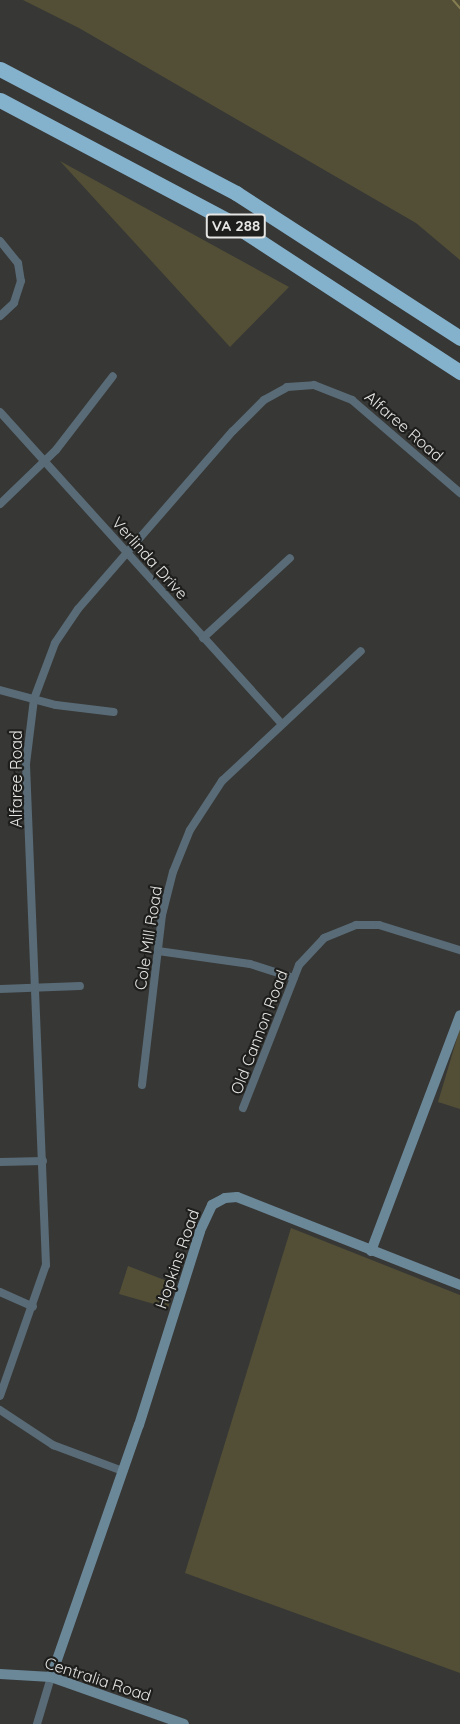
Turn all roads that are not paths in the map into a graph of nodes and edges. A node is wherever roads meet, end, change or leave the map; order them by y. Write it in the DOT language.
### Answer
graph roads {
  1 [pos="0,69"];
  2 [pos="0,100"];
  3 [pos="0,241"];
  4 [pos="0,316"];
  5 [pos="460,338"];
  6 [pos="460,372"];
  7 [pos="113,376"];
  8 [pos="0,412"];
  9 [pos="46,461"];
  10 [pos="460,493"];
  11 [pos="0,504"];
  12 [pos="126,552"];
  13 [pos="290,558"];
  14 [pos="203,638"];
  15 [pos="361,651"];
  16 [pos="0,690"];
  17 [pos="34,699"];
  18 [pos="114,712"];
  19 [pos="281,723"];
  20 [pos="460,950"];
  21 [pos="158,951"];
  22 [pos="294,978"];
  23 [pos="80,986"];
  24 [pos="36,988"];
  25 [pos="0,989"];
  26 [pos="460,1015"];
  27 [pos="142,1085"];
  28 [pos="243,1108"];
  29 [pos="43,1161"];
  30 [pos="0,1162"];
  31 [pos="371,1251"];
  32 [pos="460,1286"];
  33 [pos="0,1292"];
  34 [pos="33,1307"];
  35 [pos="0,1396"];
  36 [pos="0,1410"];
  37 [pos="123,1471"];
  38 [pos="0,1674"];
  39 [pos="51,1677"];
  40 [pos="37,1724"];
  41 [pos="184,1724"];
  1 -- 5 [label="highway, VA 288"];
  2 -- 6 [label="highway, VA 288"];
  3 -- 4 [label="street"];
  7 -- 9 [label="street"];
  8 -- 9 [label="street, Verlinda Drive"];
  9 -- 11 [label="street"];
  9 -- 12 [label="street, Verlinda Drive"];
  10 -- 12 [label="street, Alfaree Road"];
  12 -- 14 [label="street, Verlinda Drive"];
  12 -- 17 [label="street, Alfaree Road"];
  13 -- 14 [label="street"];
  14 -- 19 [label="street, Verlinda Drive"];
  15 -- 19 [label="street, Cole Mill Road"];
  16 -- 17 [label="street"];
  17 -- 18 [label="street"];
  17 -- 24 [label="street, Alfaree Road"];
  19 -- 21 [label="street, Cole Mill Road"];
  20 -- 22 [label="street, Old Cannon Road"];
  21 -- 22 [label="street"];
  21 -- 27 [label="street, Cole Mill Road"];
  22 -- 28 [label="street, Old Cannon Road"];
  23 -- 24 [label="street"];
  24 -- 25 [label="street"];
  24 -- 29 [label="street, Alfaree Road"];
  26 -- 31 [label="main road"];
  29 -- 30 [label="street"];
  29 -- 34 [label="street, Alfaree Road"];
  31 -- 32 [label="main road"];
  31 -- 37 [label="main road, Hopkins Road"];
  33 -- 34 [label="street"];
  34 -- 35 [label="street, Alfaree Road"];
  36 -- 37 [label="street"];
  37 -- 39 [label="main road, Hopkins Road"];
  38 -- 39 [label="main road, Centralia Road"];
  39 -- 40 [label="street, Hopkins Road"];
  39 -- 41 [label="main road, Centralia Road"];
}
